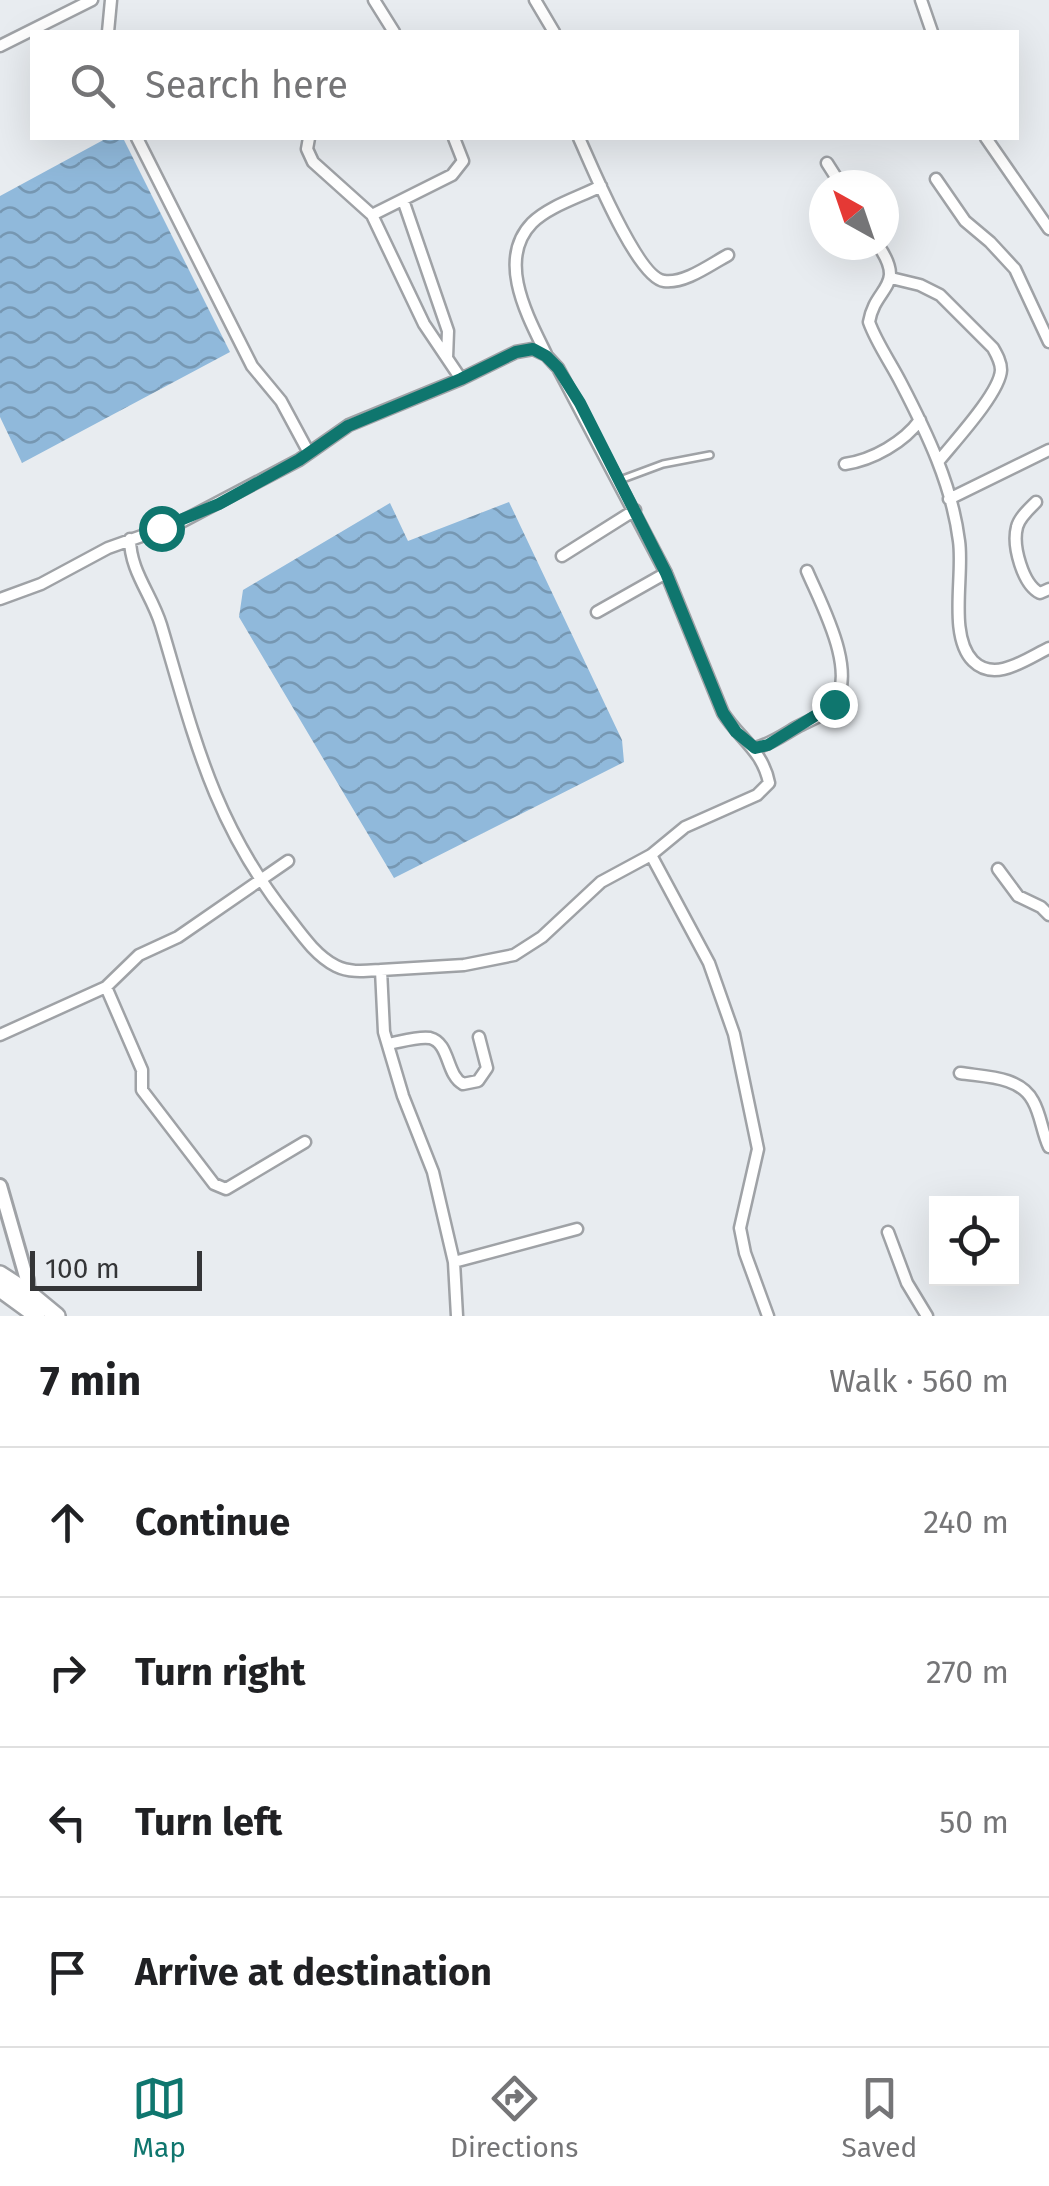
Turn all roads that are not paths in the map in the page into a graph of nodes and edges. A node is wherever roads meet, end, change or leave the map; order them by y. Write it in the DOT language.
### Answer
graph roads {
  1 [pos="92,0"];
  2 [pos="111,0"];
  3 [pos="374,0"];
  4 [pos="535,0"];
  5 [pos="921,0"];
  6 [pos="32,30"];
  7 [pos="108,30"];
  8 [pos="393,30"];
  9 [pos="553,30"];
  10 [pos="931,30"];
  11 [pos="30,31"];
  12 [pos="0,46"];
  13 [pos="139,140"];
  14 [pos="308,140"];
  15 [pos="455,140"];
  16 [pos="583,140"];
  17 [pos="987,140"];
  18 [pos="826,163"];
  19 [pos="830,170"];
  20 [pos="936,179"];
  21 [pos="601,186"];
  22 [pos="403,200"];
  23 [pos="372,215"];
  24 [pos="1049,229"];
  25 [pos="728,256"];
  26 [pos="886,260"];
  27 [pos="891,278"];
  28 [pos="1049,342"];
  29 [pos="546,356"];
  30 [pos="447,358"];
  31 [pos="461,379"];
  32 [pos="920,420"];
  33 [pos="1049,450"];
  34 [pos="309,453"];
  35 [pos="710,455"];
  36 [pos="938,462"];
  37 [pos="845,464"];
  38 [pos="620,480"];
  39 [pos="949,499"];
  40 [pos="1036,502"];
  41 [pos="635,510"];
  42 [pos="130,540"];
  43 [pos="562,556"];
  44 [pos="807,571"];
  45 [pos="666,573"];
  46 [pos="1049,589"];
  47 [pos="0,599"];
  48 [pos="596,612"];
  49 [pos="1049,648"];
  50 [pos="755,748"];
  51 [pos="651,855"];
  52 [pos="288,861"];
  53 [pos="998,869"];
  54 [pos="260,881"];
  55 [pos="1049,914"];
  56 [pos="381,970"];
  57 [pos="106,987"];
  58 [pos="0,1035"];
  59 [pos="479,1036"];
  60 [pos="388,1044"];
  61 [pos="960,1073"];
  62 [pos="305,1142"];
  63 [pos="1049,1147"];
  64 [pos="0,1186"];
  65 [pos="576,1229"];
  66 [pos="888,1232"];
  67 [pos="454,1262"];
  68 [pos="0,1274"];
  69 [pos="0,1289"];
  70 [pos="31,1305"];
  71 [pos="56,1316"];
  72 [pos="457,1316"];
  73 [pos="768,1316"];
  74 [pos="927,1316"];
  1 -- 6 [label="street"];
  2 -- 7 [label="street"];
  3 -- 8 [label="street"];
  4 -- 9 [label="street"];
  5 -- 10 [label="street"];
  11 -- 12 [label="street"];
  13 -- 34 [label="street"];
  14 -- 23 [label="street"];
  15 -- 22 [label="street"];
  16 -- 21 [label="street"];
  17 -- 24 [label="street"];
  18 -- 19 [label="street"];
  20 -- 28 [label="street"];
  21 -- 25 [label="street"];
  21 -- 29 [label="street"];
  22 -- 23 [label="street"];
  22 -- 30 [label="street"];
  23 -- 30 [label="street"];
  26 -- 27 [label="street"];
  27 -- 32 [label="street"];
  27 -- 36 [label="street"];
  29 -- 31 [label="street"];
  29 -- 38 [label="street"];
  30 -- 31 [label="street"];
  31 -- 34 [label="street"];
  32 -- 36 [label="street"];
  32 -- 37 [label="street"];
  33 -- 39 [label="street"];
  34 -- 42 [label="street"];
  35 -- 38 [label="lane"];
  36 -- 39 [label="street"];
  38 -- 41 [label="street"];
  39 -- 49 [label="street"];
  40 -- 46 [label="street"];
  41 -- 43 [label="street"];
  41 -- 45 [label="street"];
  42 -- 47 [label="street"];
  42 -- 54 [label="street"];
  44 -- 50 [label="street"];
  45 -- 48 [label="street"];
  45 -- 50 [label="street"];
  50 -- 51 [label="street"];
  51 -- 56 [label="street"];
  51 -- 73 [label="street"];
  52 -- 54 [label="street"];
  53 -- 55 [label="street"];
  54 -- 56 [label="street"];
  54 -- 57 [label="street"];
  56 -- 60 [label="street"];
  57 -- 58 [label="street"];
  57 -- 62 [label="street"];
  59 -- 60 [label="street"];
  60 -- 67 [label="street"];
  61 -- 63 [label="street"];
  64 -- 70 [label="street"];
  65 -- 67 [label="street"];
  66 -- 74 [label="street"];
  67 -- 72 [label="street"];
  68 -- 70 [label="main road"];
  69 -- 70 [label="main road"];
  70 -- 71 [label="main road"];
}
